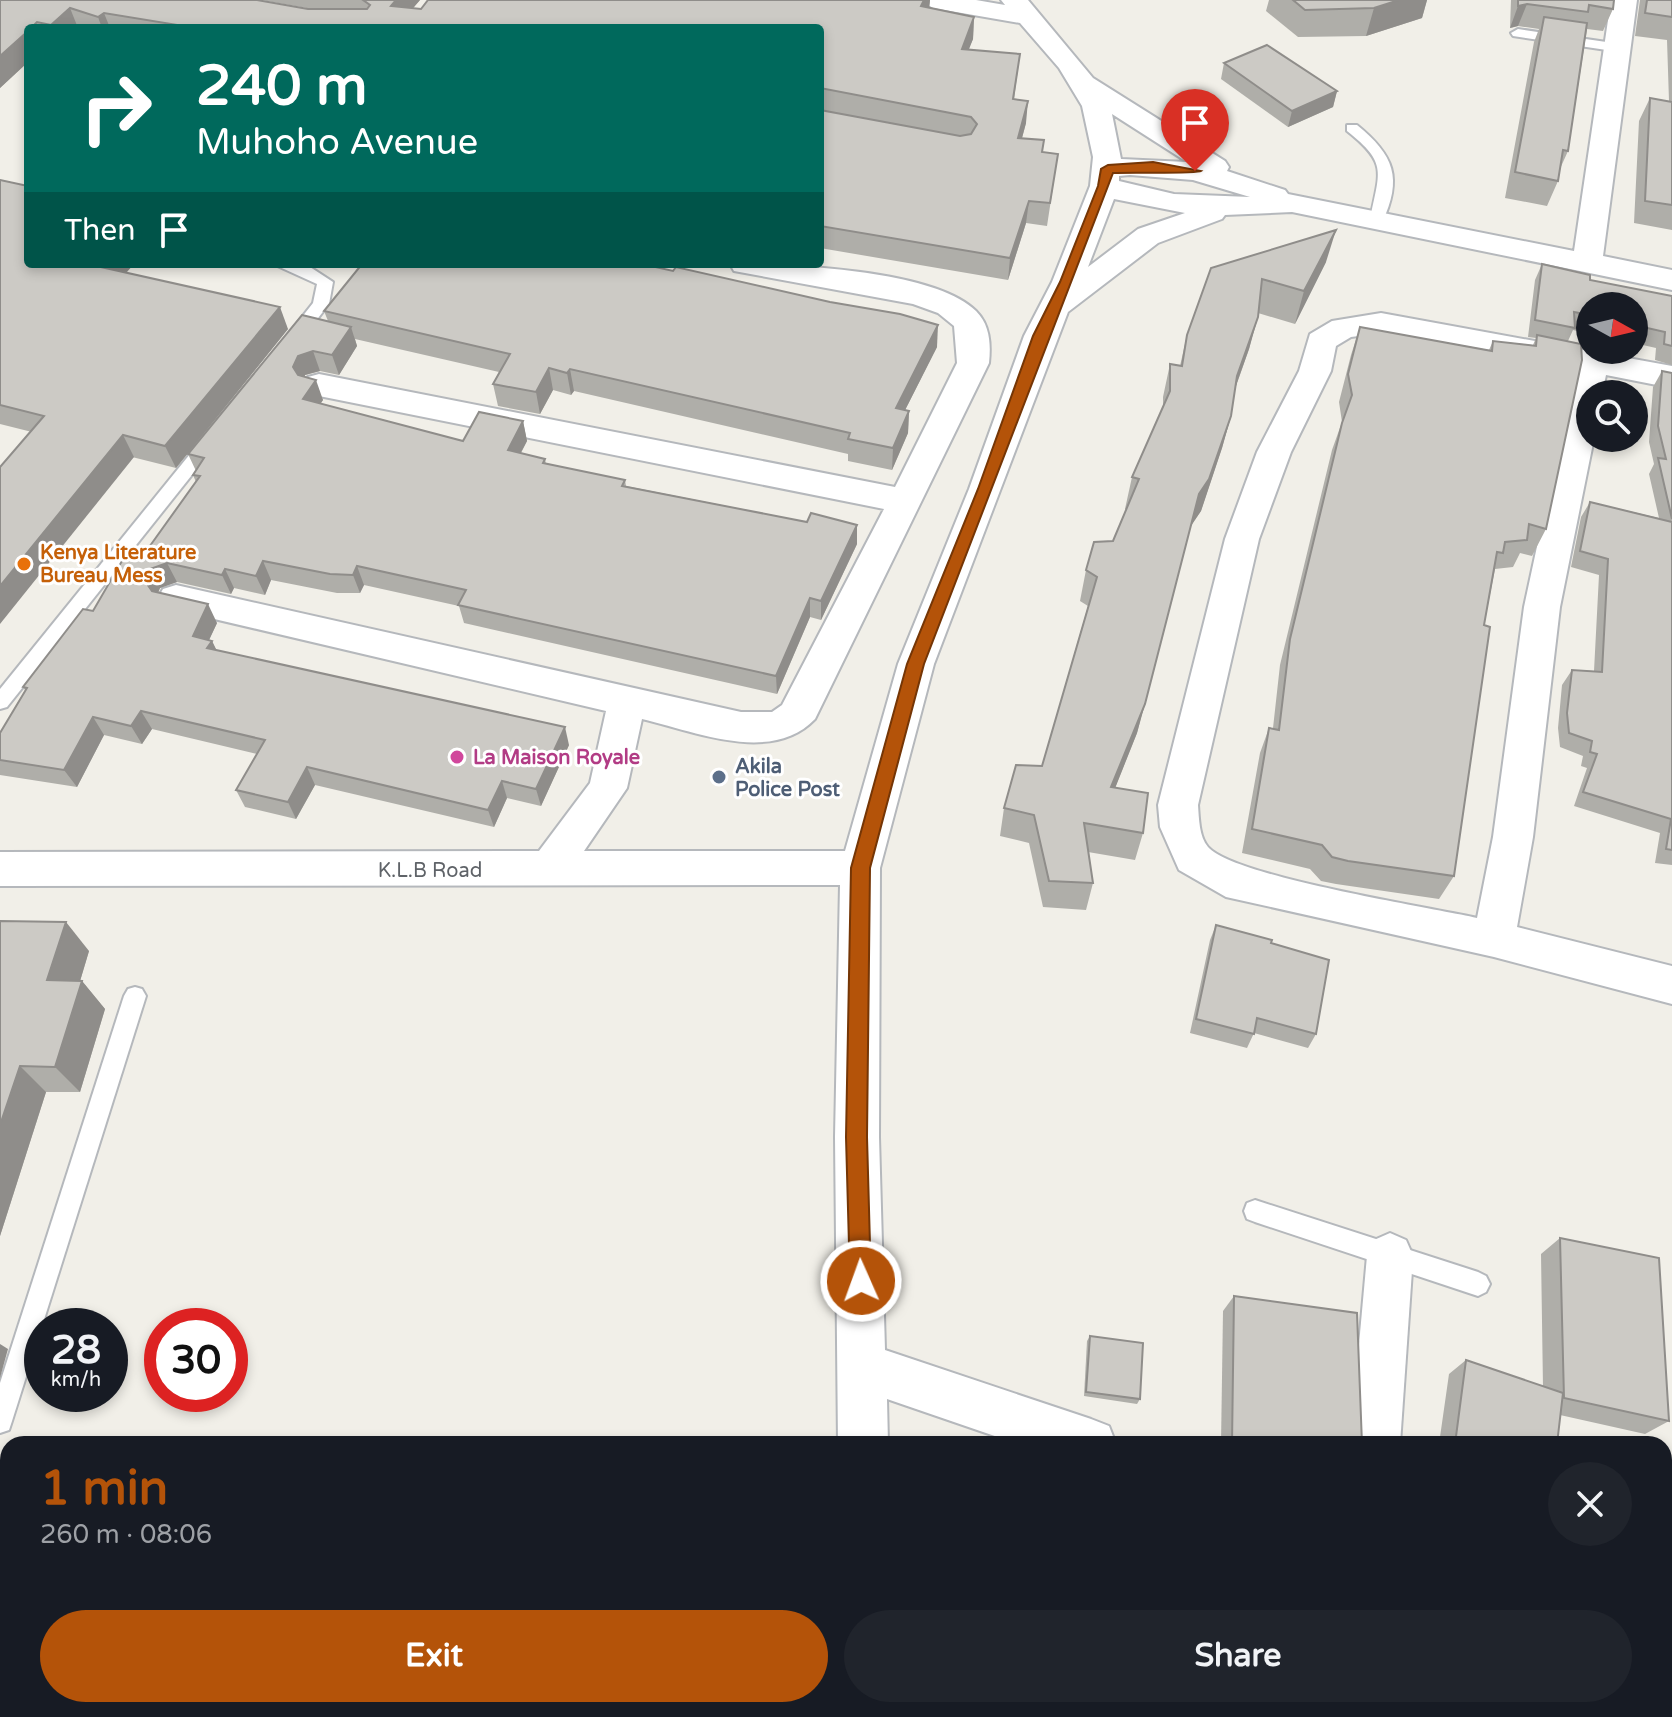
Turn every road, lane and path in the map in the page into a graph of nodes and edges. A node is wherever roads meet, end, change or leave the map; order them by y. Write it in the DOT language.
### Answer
graph roads {
  1 [pos="933,0"];
  2 [pos="1624,0"];
  3 [pos="1021,8"];
  4 [pos="1518,33"];
  5 [pos="1620,48"];
  6 [pos="1084,84"];
  7 [pos="1352,128"];
  8 [pos="1106,178"];
  9 [pos="1241,195"];
  10 [pos="1377,220"];
  11 [pos="1587,263"];
  12 [pos="297,268"];
  13 [pos="767,268"];
  14 [pos="1672,280"];
  15 [pos="1054,308"];
  16 [pos="282,352"];
  17 [pos="1576,358"];
  18 [pos="1592,364"];
  19 [pos="1608,364"];
  20 [pos="1672,377"];
  21 [pos="319,385"];
  22 [pos="223,425"];
  23 [pos="902,500"];
  24 [pos="176,598"];
  25 [pos="627,699"];
  26 [pos="0,702"];
  27 [pos="860,868"];
  28 [pos="0,869"];
  29 [pos="548,870"];
  30 [pos="1494,939"];
  31 [pos="1672,985"];
  32 [pos="135,996"];
  33 [pos="1255,1211"];
  34 [pos="1390,1256"];
  35 [pos="1478,1284"];
  36 [pos="863,1367"];
  37 [pos="0,1421"];
  38 [pos="863,1436"];
  39 [pos="1067,1436"];
  40 [pos="1376,1436"];
  1 -- 3 [label="street"];
  2 -- 5 [label="street"];
  3 -- 6 [label="street"];
  4 -- 5 [label="lane"];
  5 -- 11 [label="street"];
  6 -- 8 [label="street"];
  6 -- 9 [label="street"];
  7 -- 10 [label="lane"];
  8 -- 9 [label="street"];
  8 -- 15 [label="street"];
  9 -- 10 [label="street"];
  9 -- 15 [label="street"];
  10 -- 11 [label="street"];
  11 -- 14 [label="street"];
  12 -- 16 [label="lane"];
  13 -- 23 [label="street"];
  15 -- 27 [label="street"];
  17 -- 30 [label="street"];
  18 -- 30 [label="street"];
  19 -- 20 [label="street"];
  21 -- 23 [label="street"];
  22 -- 26 [label="lane"];
  23 -- 25 [label="street"];
  24 -- 25 [label="street"];
  25 -- 29 [label="street"];
  27 -- 29 [label="street, K.L.B Road"];
  27 -- 36 [label="street"];
  28 -- 29 [label="street, K.L.B Road"];
  30 -- 31 [label="street"];
  32 -- 37 [label="lane"];
  33 -- 34 [label="lane"];
  34 -- 35 [label="lane"];
  34 -- 40 [label="street"];
  36 -- 38 [label="street"];
  36 -- 39 [label="street"];
}
